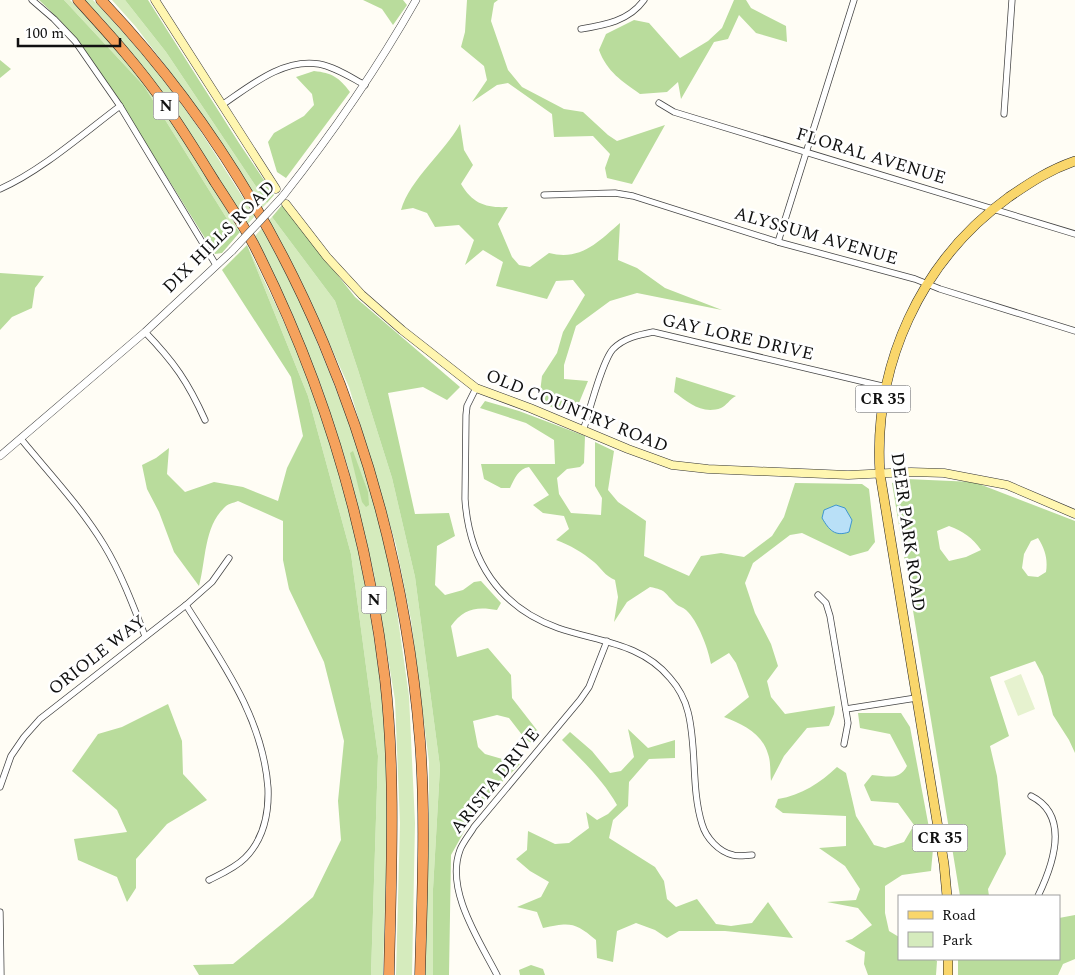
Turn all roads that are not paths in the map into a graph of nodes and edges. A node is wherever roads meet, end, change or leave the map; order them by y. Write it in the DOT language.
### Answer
graph roads {
  1 [pos="32,0"];
  2 [pos="78,0"];
  3 [pos="101,0"];
  4 [pos="155,0"];
  5 [pos="416,0"];
  6 [pos="644,0"];
  7 [pos="854,0"];
  8 [pos="1012,0"];
  9 [pos="581,29"];
  10 [pos="364,85"];
  11 [pos="659,103"];
  12 [pos="222,105"];
  13 [pos="120,106"];
  14 [pos="1004,114"];
  15 [pos="806,152"];
  16 [pos="1075,161"];
  17 [pos="0,189"];
  18 [pos="276,189"];
  19 [pos="544,195"];
  20 [pos="286,204"];
  21 [pos="994,208"];
  22 [pos="1075,234"];
  23 [pos="778,242"];
  24 [pos="216,265"];
  25 [pos="926,284"];
  26 [pos="1075,331"];
  27 [pos="145,332"];
  28 [pos="886,386"];
  29 [pos="476,388"];
  30 [pos="205,420"];
  31 [pos="584,431"];
  32 [pos="21,439"];
  33 [pos="0,456"];
  34 [pos="880,474"];
  35 [pos="1075,514"];
  36 [pos="229,558"];
  37 [pos="818,595"];
  38 [pos="186,605"];
  39 [pos="145,636"];
  40 [pos="607,642"];
  41 [pos="916,698"];
  42 [pos="846,710"];
  43 [pos="844,744"];
  44 [pos="0,786"];
  45 [pos="1031,796"];
  46 [pos="752,855"];
  47 [pos="209,880"];
  48 [pos="947,895"];
  49 [pos="1038,895"];
  50 [pos="0,912"];
  51 [pos="948,960"];
  52 [pos="1,975"];
  53 [pos="389,975"];
  54 [pos="420,975"];
  55 [pos="497,975"];
  56 [pos="948,975"];
  1 -- 13 [label="street"];
  2 -- 53 [label="highway, N"];
  3 -- 54 [label="highway, N"];
  4 -- 12 [label="main road"];
  5 -- 10 [label="street, DIX HILLS ROAD"];
  6 -- 9 [label="street"];
  7 -- 15 [label="street"];
  8 -- 14 [label="street"];
  10 -- 12 [label="street"];
  10 -- 24 [label="street, DIX HILLS ROAD, bridge"];
  11 -- 15 [label="street, FLORAL AVENUE"];
  12 -- 18 [label="main road"];
  13 -- 17 [label="street"];
  13 -- 24 [label="street"];
  15 -- 21 [label="street, FLORAL AVENUE"];
  15 -- 23 [label="street"];
  16 -- 21 [label="main road, DEER PARK ROAD / CR 35"];
  19 -- 23 [label="street, ALYSSUM AVENUE"];
  20 -- 29 [label="main road, OLD COUNTRY ROAD"];
  21 -- 22 [label="street, FLORAL AVENUE"];
  21 -- 25 [label="main road, DEER PARK ROAD / CR 35"];
  23 -- 25 [label="street, ALYSSUM AVENUE"];
  24 -- 27 [label="street, DIX HILLS ROAD"];
  25 -- 26 [label="street, ALYSSUM AVENUE"];
  25 -- 28 [label="main road, DEER PARK ROAD / CR 35"];
  27 -- 30 [label="street"];
  27 -- 32 [label="street, DIX HILLS ROAD"];
  28 -- 31 [label="street, GAY LORE DRIVE"];
  28 -- 34 [label="main road, DEER PARK ROAD / CR 35"];
  29 -- 31 [label="main road, OLD COUNTRY ROAD"];
  29 -- 40 [label="street"];
  31 -- 34 [label="main road, OLD COUNTRY ROAD"];
  32 -- 33 [label="street, DIX HILLS ROAD"];
  32 -- 39 [label="street"];
  34 -- 35 [label="main road, OLD COUNTRY ROAD"];
  34 -- 41 [label="main road, DEER PARK ROAD / CR 35"];
  36 -- 38 [label="street, ORIOLE WAY"];
  37 -- 42 [label="street"];
  38 -- 39 [label="street, ORIOLE WAY"];
  38 -- 47 [label="street"];
  39 -- 44 [label="street, ORIOLE WAY"];
  40 -- 46 [label="street"];
  40 -- 55 [label="street, ARISTA DRIVE"];
  41 -- 42 [label="street"];
  41 -- 48 [label="main road, DEER PARK ROAD / CR 35"];
  42 -- 43 [label="street"];
  45 -- 49 [label="street"];
  50 -- 52 [label="street"];
  51 -- 56 [label="main road"];
}
